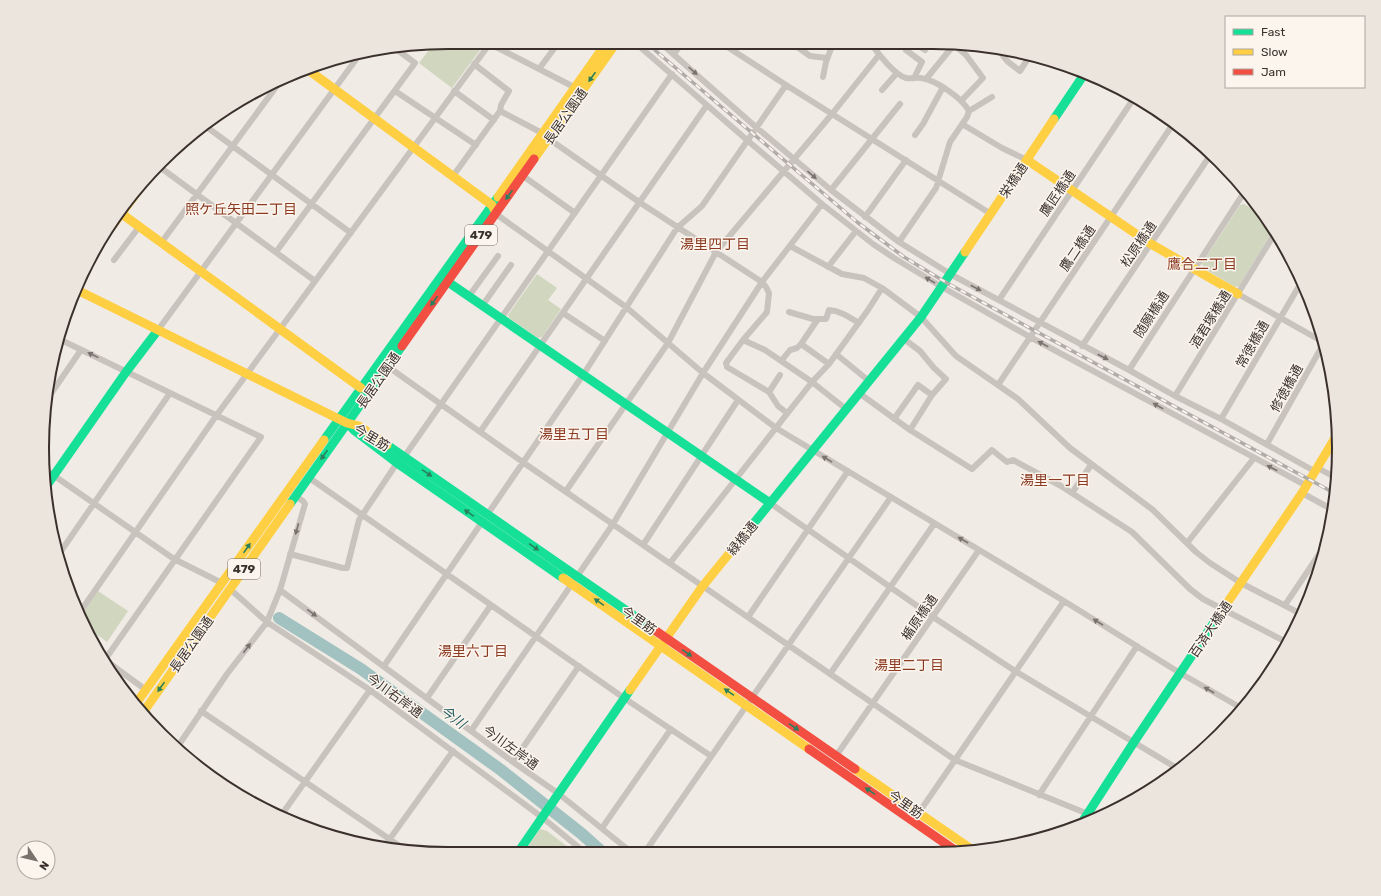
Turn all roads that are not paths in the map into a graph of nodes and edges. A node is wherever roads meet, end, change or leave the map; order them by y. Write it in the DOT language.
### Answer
graph roads {
  1 [pos="486,49"];
  2 [pos="500,49"];
  3 [pos="554,49"];
  4 [pos="602,49"];
  5 [pos="612,49"];
  6 [pos="643,49"];
  7 [pos="668,49"];
  8 [pos="678,49"];
  9 [pos="731,49"];
  10 [pos="800,49"];
  11 [pos="831,49"];
  12 [pos="875,49"];
  13 [pos="907,49"];
  14 [pos="951,50"];
  15 [pos="959,50"];
  16 [pos="400,52"];
  17 [pos="674,54"];
  18 [pos="879,55"];
  19 [pos="1003,55"];
  20 [pos="827,58"];
  21 [pos="355,61"];
  22 [pos="1027,61"];
  23 [pos="474,64"];
  24 [pos="539,69"];
  25 [pos="897,72"];
  26 [pos="312,73"];
  27 [pos="672,74"];
  28 [pos="823,76"];
  29 [pos="914,78"];
  30 [pos="1082,78"];
  31 [pos="926,79"];
  32 [pos="786,85"];
  33 [pos="574,87"];
  34 [pos="943,87"];
  35 [pos="274,89"];
  36 [pos="335,89"];
  37 [pos="882,90"];
  38 [pos="395,91"];
  39 [pos="454,91"];
  40 [pos="992,97"];
  41 [pos="961,101"];
  42 [pos="1132,101"];
  43 [pos="900,104"];
  44 [pos="707,105"];
  45 [pos="500,111"];
  46 [pos="969,111"];
  47 [pos="832,114"];
  48 [pos="375,118"];
  49 [pos="434,118"];
  50 [pos="494,120"];
  51 [pos="962,124"];
  52 [pos="1171,127"];
  53 [pos="209,128"];
  54 [pos="757,128"];
  55 [pos="915,135"];
  56 [pos="546,136"];
  57 [pos="873,139"];
  58 [pos="747,140"];
  59 [pos="476,145"];
  60 [pos="233,146"];
  61 [pos="413,147"];
  62 [pos="794,159"];
  63 [pos="1208,159"];
  64 [pos="906,160"];
  65 [pos="1027,160"];
  66 [pos="163,169"];
  67 [pos="784,171"];
  68 [pos="272,175"];
  69 [pos="453,176"];
  70 [pos="523,176"];
  71 [pos="601,176"];
  72 [pos="938,180"];
  73 [pos="831,190"];
  74 [pos="1072,191"];
  75 [pos="197,194"];
  76 [pos="1242,195"];
  77 [pos="639,202"];
  78 [pos="311,204"];
  79 [pos="822,204"];
  80 [pos="492,205"];
  81 [pos="575,213"];
  82 [pos="496,214"];
  83 [pos="991,214"];
  84 [pos="865,217"];
  85 [pos="1111,217"];
  86 [pos="121,219"];
  87 [pos="236,224"];
  88 [pos="139,227"];
  89 [pos="677,228"];
  90 [pos="856,231"];
  91 [pos="351,233"];
  92 [pos="1272,238"];
  93 [pos="899,242"];
  94 [pos="161,243"];
  95 [pos="1151,244"];
  96 [pos="790,246"];
  97 [pos="276,252"];
  98 [pos="548,252"];
  99 [pos="716,252"];
  100 [pos="498,256"];
  101 [pos="114,260"];
  102 [pos="511,265"];
  103 [pos="828,267"];
  104 [pos="1194,268"];
  105 [pos="201,271"];
  106 [pos="950,274"];
  107 [pos="586,279"];
  108 [pos="315,281"];
  109 [pos="448,282"];
  110 [pos="762,282"];
  111 [pos="942,287"];
  112 [pos="1298,287"];
  113 [pos="882,288"];
  114 [pos="81,292"];
  115 [pos="1238,294"];
  116 [pos="469,296"];
  117 [pos="999,300"];
  118 [pos="482,306"];
  119 [pos="626,307"];
  120 [pos="789,312"];
  121 [pos="563,313"];
  122 [pos="502,318"];
  123 [pos="922,318"];
  124 [pos="1280,318"];
  125 [pos="818,319"];
  126 [pos="1039,322"];
  127 [pos="859,323"];
  128 [pos="158,330"];
  129 [pos="280,330"];
  130 [pos="1030,337"];
  131 [pos="1316,338"];
  132 [pos="904,339"];
  133 [pos="743,340"];
  134 [pos="64,341"];
  135 [pos="605,341"];
  136 [pos="668,343"];
  137 [pos="801,344"];
  138 [pos="540,345"];
  139 [pos="1082,346"];
  140 [pos="81,350"];
  141 [pos="1320,352"];
  142 [pos="836,354"];
  143 [pos="782,360"];
  144 [pos="829,364"];
  145 [pos="387,366"];
  146 [pos="1129,370"];
  147 [pos="126,372"];
  148 [pos="703,373"];
  149 [pos="247,374"];
  150 [pos="583,375"];
  151 [pos="780,375"];
  152 [pos="812,382"];
  153 [pos="869,382"];
  154 [pos="998,385"];
  155 [pos="361,388"];
  156 [pos="53,391"];
  157 [pos="769,392"];
  158 [pos="170,393"];
  159 [pos="859,393"];
  160 [pos="932,395"];
  161 [pos="1175,396"];
  162 [pos="738,400"];
  163 [pos="626,404"];
  164 [pos="441,405"];
  165 [pos="846,409"];
  166 [pos="787,413"];
  167 [pos="216,416"];
  168 [pos="894,419"];
  169 [pos="1221,419"];
  170 [pos="343,421"];
  171 [pos="776,428"];
  172 [pos="910,430"];
  173 [pos="480,432"];
  174 [pos="668,432"];
  175 [pos="1267,444"];
  176 [pos="1332,444"];
  177 [pos="813,450"];
  178 [pos="701,455"];
  179 [pos="1254,458"];
  180 [pos="401,460"];
  181 [pos="524,463"];
  182 [pos="1091,465"];
  183 [pos="1317,470"];
  184 [pos="848,471"];
  185 [pos="50,472"];
  186 [pos="54,475"];
  187 [pos="1331,476"];
  188 [pos="308,477"];
  189 [pos="736,479"];
  190 [pos="50,480"];
  191 [pos="1304,489"];
  192 [pos="566,491"];
  193 [pos="1072,493"];
  194 [pos="296,496"];
  195 [pos="891,497"];
  196 [pos="770,503"];
  197 [pos="95,504"];
  198 [pos="1328,506"];
  199 [pos="362,515"];
  200 [pos="485,518"];
  201 [pos="613,524"];
  202 [pos="934,524"];
  203 [pos="809,529"];
  204 [pos="136,532"];
  205 [pos="1187,543"];
  206 [pos="643,545"];
  207 [pos="63,549"];
  208 [pos="979,550"];
  209 [pos="290,554"];
  210 [pos="848,558"];
  211 [pos="174,559"];
  212 [pos="1316,559"];
  213 [pos="670,563"];
  214 [pos="446,575"];
  215 [pos="574,580"];
  216 [pos="1241,583"];
  217 [pos="222,584"];
  218 [pos="702,586"];
  219 [pos="890,587"];
  220 [pos="230,589"];
  221 [pos="280,590"];
  222 [pos="1064,601"];
  223 [pos="1285,605"];
  224 [pos="491,606"];
  225 [pos="83,608"];
  226 [pos="1223,609"];
  227 [pos="1297,612"];
  228 [pos="748,617"];
  229 [pos="933,617"];
  230 [pos="267,622"];
  231 [pos="536,635"];
  232 [pos="1283,640"];
  233 [pos="664,642"];
  234 [pos="788,645"];
  235 [pos="1137,646"];
  236 [pos="106,655"];
  237 [pos="384,666"];
  238 [pos="579,666"];
  239 [pos="114,667"];
  240 [pos="1015,671"];
  241 [pos="1180,673"];
  242 [pos="830,674"];
  243 [pos="146,690"];
  244 [pos="370,690"];
  245 [pos="427,698"];
  246 [pos="624,698"];
  247 [pos="139,700"];
  248 [pos="749,701"];
  249 [pos="872,704"];
  250 [pos="1237,706"];
  251 [pos="146,708"];
  252 [pos="201,711"];
  253 [pos="1090,717"];
  254 [pos="671,729"];
  255 [pos="471,730"];
  256 [pos="1134,742"];
  257 [pos="180,743"];
  258 [pos="453,751"];
  259 [pos="711,756"];
  260 [pos="836,756"];
  261 [pos="955,760"];
  262 [pos="513,762"];
  263 [pos="1174,766"];
  264 [pos="306,782"];
  265 [pos="1039,795"];
  266 [pos="557,796"];
  267 [pos="284,812"];
  268 [pos="1093,813"];
  269 [pos="1090,815"];
  270 [pos="916,817"];
  271 [pos="543,818"];
  272 [pos="602,828"];
  273 [pos="390,839"];
  274 [pos="387,842"];
  275 [pos="397,844"];
  276 [pos="951,846"];
  277 [pos="965,846"];
  278 [pos="522,847"];
  279 [pos="578,847"];
  280 [pos="625,847"];
  281 [pos="648,847"];
  1 -- 23 [label="street"];
  2 -- 24 [label="street"];
  3 -- 24 [label="street"];
  4 -- 33 [label="main road, 長居公園通 / 479"];
  5 -- 56 [label="main road, 長居公園通 / 479, one-way"];
  6 -- 27 [label="street"];
  7 -- 17 [label="street"];
  8 -- 17 [label="street"];
  9 -- 32 [label="street"];
  10 -- 20 [label="street"];
  11 -- 20 [label="street"];
  12 -- 18 [label="street"];
  13 -- 29 [label="street"];
  14 -- 31 [label="street"];
  15 -- 41 [label="street"];
  16 -- 38 [label="street"];
  17 -- 54 [label="street, one-way"];
  18 -- 25 [label="street"];
  18 -- 47 [label="street"];
  19 -- 22 [label="street"];
  20 -- 28 [label="street"];
  21 -- 36 [label="street"];
  23 -- 39 [label="street"];
  23 -- 45 [label="street"];
  24 -- 33 [label="street"];
  25 -- 29 [label="street"];
  25 -- 37 [label="street"];
  26 -- 36 [label="main road"];
  27 -- 44 [label="street"];
  27 -- 71 [label="street"];
  29 -- 31 [label="street"];
  30 -- 65 [label="main road, 栄橋通"];
  31 -- 34 [label="street"];
  32 -- 47 [label="street"];
  32 -- 54 [label="street"];
  33 -- 56 [label="main road, 長居公園通 / 479"];
  34 -- 41 [label="street"];
  34 -- 55 [label="street"];
  35 -- 60 [label="street"];
  36 -- 48 [label="main road"];
  36 -- 68 [label="street"];
  38 -- 48 [label="street"];
  38 -- 49 [label="street"];
  39 -- 49 [label="street"];
  39 -- 50 [label="street"];
  40 -- 46 [label="street"];
  41 -- 46 [label="street"];
  42 -- 74 [label="street, 鷹匠橋通"];
  43 -- 57 [label="street"];
  44 -- 58 [label="street"];
  44 -- 77 [label="street"];
  45 -- 50 [label="street"];
  45 -- 56 [label="street"];
  46 -- 51 [label="street"];
  47 -- 57 [label="street"];
  47 -- 62 [label="street"];
  48 -- 61 [label="main road"];
  48 -- 78 [label="street"];
  49 -- 59 [label="street"];
  49 -- 61 [label="street"];
  50 -- 59 [label="street"];
  51 -- 65 [label="street"];
  51 -- 72 [label="street"];
  52 -- 85 [label="street, 鷹二橋通"];
  53 -- 60 [label="street"];
  54 -- 58 [label="street"];
  54 -- 62 [label="street"];
  56 -- 70 [label="main road, 長居公園通 / 479"];
  56 -- 71 [label="street"];
  56 -- 80 [label="main road, 長居公園通 / 479"];
  57 -- 64 [label="street"];
  57 -- 73 [label="street"];
  58 -- 67 [label="street"];
  58 -- 89 [label="street"];
  59 -- 69 [label="street"];
  60 -- 68 [label="street"];
  60 -- 75 [label="street"];
  61 -- 69 [label="main road"];
  61 -- 91 [label="street"];
  62 -- 67 [label="street"];
  62 -- 73 [label="street, one-way"];
  63 -- 95 [label="street, 松原橋通"];
  64 -- 72 [label="street"];
  64 -- 84 [label="street"];
  65 -- 74 [label="main road"];
  65 -- 83 [label="main road, 栄橋通"];
  66 -- 75 [label="street"];
  67 -- 79 [label="street"];
  67 -- 99 [label="street"];
  68 -- 78 [label="street"];
  68 -- 87 [label="street"];
  69 -- 80 [label="main road"];
  70 -- 81 [label="street"];
  70 -- 82 [label="main road, 長居公園通 / 479, one-way"];
  71 -- 77 [label="street"];
  71 -- 81 [label="street"];
  72 -- 83 [label="street"];
  72 -- 93 [label="street"];
  73 -- 84 [label="street"];
  74 -- 85 [label="main road"];
  74 -- 117 [label="street, 鷹匠橋通"];
  75 -- 87 [label="street"];
  75 -- 94 [label="street"];
  76 -- 104 [label="street, 随願橋通"];
  77 -- 89 [label="street"];
  77 -- 107 [label="street"];
  78 -- 91 [label="street"];
  78 -- 97 [label="street"];
  79 -- 90 [label="street"];
  79 -- 96 [label="street"];
  80 -- 82 [label="main road"];
  80 -- 155 [label="main road, 長居公園通 / 479"];
  81 -- 98 [label="street"];
  82 -- 98 [label="street"];
  82 -- 109 [label="main road, 長居公園通 / 479"];
  83 -- 106 [label="main road, 栄橋通"];
  84 -- 93 [label="street"];
  85 -- 95 [label="main road"];
  85 -- 126 [label="street, 鷹二橋通"];
  86 -- 88 [label="main road"];
  87 -- 97 [label="street"];
  87 -- 105 [label="street"];
  88 -- 94 [label="main road"];
  88 -- 101 [label="street"];
  89 -- 99 [label="street"];
  89 -- 119 [label="street"];
  90 -- 103 [label="street"];
  111 -- 90 [label="street, one-way"];
  91 -- 108 [label="street"];
  92 -- 115 [label="street, 酒君塚橋通"];
  93 -- 106 [label="street"];
  94 -- 105 [label="main road"];
  95 -- 104 [label="main road"];
  95 -- 139 [label="street, 松原橋通"];
  96 -- 103 [label="street"];
  96 -- 110 [label="street"];
  97 -- 108 [label="street"];
  98 -- 107 [label="street"];
  98 -- 122 [label="street"];
  99 -- 110 [label="street"];
  99 -- 136 [label="street"];
  100 -- 116 [label="street"];
  102 -- 118 [label="street"];
  103 -- 113 [label="street"];
  104 -- 115 [label="main road"];
  104 -- 146 [label="street, 随願橋通"];
  105 -- 128 [label="street"];
  105 -- 129 [label="main road"];
  106 -- 111 [label="main road, 栄橋通"];
  106 -- 117 [label="street, one-way"];
  107 -- 119 [label="street"];
  107 -- 121 [label="street"];
  108 -- 129 [label="street"];
  109 -- 116 [label="main road"];
  109 -- 145 [label="main road, 長居公園通 / 479, one-way"];
  110 -- 133 [label="street"];
  110 -- 148 [label="street"];
  111 -- 123 [label="main road, 緑橋通"];
  111 -- 130 [label="street"];
  112 -- 124 [label="street, 常徳橋通"];
  113 -- 123 [label="street"];
  113 -- 127 [label="street"];
  114 -- 128 [label="main road, 今里筋"];
  115 -- 124 [label="street"];
  115 -- 161 [label="street, 酒君塚橋通"];
  116 -- 118 [label="main road"];
  117 -- 126 [label="street"];
  118 -- 122 [label="main road"];
  119 -- 135 [label="street"];
  119 -- 136 [label="street"];
  120 -- 125 [label="street"];
  121 -- 135 [label="street"];
  121 -- 138 [label="street"];
  122 -- 138 [label="main road"];
  122 -- 164 [label="street"];
  123 -- 132 [label="main road, 緑橋通"];
  123 -- 154 [label="street"];
  124 -- 131 [label="street"];
  124 -- 169 [label="street, 常徳橋通"];
  125 -- 127 [label="street"];
  125 -- 137 [label="street"];
  126 -- 130 [label="street, 鷹二橋通"];
  126 -- 139 [label="street"];
  127 -- 142 [label="street"];
  128 -- 147 [label="main road"];
  128 -- 149 [label="main road, 今里筋"];
  129 -- 149 [label="street"];
  129 -- 155 [label="main road"];
  130 -- 154 [label="street, 鷹二橋通"];
  179 -- 130 [label="street, one-way"];
  132 -- 153 [label="main road, 緑橋通"];
  132 -- 160 [label="street"];
  133 -- 143 [label="street"];
  133 -- 157 [label="street"];
  134 -- 140 [label="street"];
  135 -- 150 [label="street"];
  136 -- 148 [label="street"];
  136 -- 163 [label="street"];
  137 -- 143 [label="street"];
  137 -- 144 [label="street"];
  138 -- 150 [label="main road"];
  138 -- 173 [label="street"];
  139 -- 146 [label="street, one-way"];
  147 -- 140 [label="street, one-way"];
  140 -- 156 [label="street"];
  141 -- 175 [label="street, 修徳橋通"];
  142 -- 144 [label="street"];
  142 -- 153 [label="street"];
  143 -- 152 [label="street"];
  144 -- 152 [label="street"];
  145 -- 164 [label="street"];
  145 -- 170 [label="main road, 長居公園通 / 479"];
  146 -- 161 [label="street"];
  147 -- 158 [label="street"];
  147 -- 186 [label="main road"];
  148 -- 162 [label="street"];
  148 -- 174 [label="street"];
  149 -- 167 [label="street"];
  149 -- 170 [label="main road, 今里筋"];
  150 -- 163 [label="main road"];
  150 -- 181 [label="street"];
  151 -- 157 [label="street"];
  152 -- 165 [label="street"];
  152 -- 166 [label="street"];
  153 -- 159 [label="main road, 緑橋通"];
  154 -- 182 [label="street"];
  155 -- 170 [label="main road, 長居公園通 / 479"];
  157 -- 166 [label="street"];
  158 -- 167 [label="street"];
  158 -- 197 [label="street"];
  159 -- 165 [label="main road, 緑橋通"];
  159 -- 168 [label="street"];
  160 -- 168 [label="street"];
  160 -- 172 [label="street"];
  161 -- 169 [label="street"];
  162 -- 171 [label="street"];
  162 -- 178 [label="street"];
  163 -- 174 [label="main road"];
  163 -- 192 [label="street"];
  164 -- 173 [label="street"];
  164 -- 180 [label="street"];
  165 -- 177 [label="main road, 緑橋通"];
  166 -- 171 [label="street"];
  167 -- 204 [label="street"];
  167 -- 211 [label="street"];
  168 -- 172 [label="street"];
  169 -- 175 [label="street"];
  170 -- 180 [label="main road, 今里筋"];
  170 -- 188 [label="main road, 長居公園通 / 479, one-way"];
  217 -- 170 [label="main road, 長居公園通 / 479, one-way"];
  171 -- 177 [label="street"];
  171 -- 189 [label="street"];
  172 -- 193 [label="street"];
  173 -- 181 [label="street"];
  174 -- 178 [label="main road"];
  174 -- 201 [label="street"];
  175 -- 183 [label="street"];
  176 -- 183 [label="main road, 百済大橋通"];
  184 -- 177 [label="street, one-way"];
  177 -- 196 [label="main road, 緑橋通"];
  178 -- 189 [label="main road"];
  178 -- 206 [label="street"];
  191 -- 179 [label="street, one-way"];
  179 -- 205 [label="street"];
  180 -- 199 [label="street"];
  180 -- 200 [label="main road, 今里筋"];
  181 -- 192 [label="street"];
  181 -- 200 [label="street"];
  182 -- 193 [label="street"];
  182 -- 205 [label="street"];
  183 -- 187 [label="street"];
  183 -- 191 [label="main road, 百済大橋通"];
  184 -- 195 [label="street"];
  184 -- 203 [label="street"];
  185 -- 186 [label="street"];
  186 -- 190 [label="main road"];
  186 -- 197 [label="street"];
  188 -- 194 [label="main road, 長居公園通 / 479"];
  188 -- 199 [label="street"];
  189 -- 196 [label="main road"];
  189 -- 213 [label="street"];
  191 -- 198 [label="street"];
  191 -- 216 [label="main road, 百済大橋通"];
  192 -- 201 [label="street"];
  193 -- 226 [label="street"];
  194 -- 209 [label="street, one-way"];
  194 -- 220 [label="main road, 長居公園通 / 479"];
  195 -- 202 [label="street"];
  195 -- 210 [label="street"];
  196 -- 203 [label="street"];
  196 -- 218 [label="main road, 緑橋通"];
  197 -- 204 [label="street"];
  197 -- 207 [label="street"];
  199 -- 209 [label="street"];
  199 -- 214 [label="street"];
  200 -- 214 [label="street"];
  200 -- 215 [label="main road, 今里筋"];
  201 -- 206 [label="street"];
  201 -- 215 [label="street"];
  208 -- 202 [label="street, one-way"];
  202 -- 219 [label="street"];
  203 -- 210 [label="street"];
  203 -- 228 [label="street"];
  204 -- 211 [label="street"];
  204 -- 225 [label="street"];
  205 -- 216 [label="street"];
  206 -- 213 [label="street"];
  208 -- 222 [label="street"];
  208 -- 229 [label="street, 楯原橋通"];
  209 -- 221 [label="street"];
  210 -- 219 [label="street"];
  210 -- 234 [label="street"];
  211 -- 217 [label="street"];
  211 -- 236 [label="street"];
  212 -- 223 [label="street"];
  213 -- 218 [label="street"];
  214 -- 224 [label="street"];
  214 -- 237 [label="street"];
  215 -- 231 [label="street"];
  215 -- 233 [label="main road, 今里筋"];
  216 -- 223 [label="street"];
  216 -- 226 [label="main road, 百済大橋通"];
  217 -- 243 [label="main road, 長居公園通 / 479"];
  218 -- 228 [label="street"];
  218 -- 233 [label="main road, 緑橋通"];
  219 -- 229 [label="street"];
  219 -- 242 [label="street"];
  220 -- 230 [label="street, 今川右岸通"];
  220 -- 251 [label="main road, 長居公園通 / 479, one-way"];
  221 -- 230 [label="street"];
  221 -- 237 [label="street, 今川左岸通, one-way"];
  235 -- 222 [label="street, one-way"];
  222 -- 240 [label="street"];
  223 -- 227 [label="street"];
  224 -- 231 [label="street"];
  224 -- 245 [label="street"];
  226 -- 232 [label="street"];
  226 -- 241 [label="main road, 百済大橋通"];
  228 -- 234 [label="street"];
  229 -- 240 [label="street"];
  229 -- 249 [label="street, 楯原橋通"];
  230 -- 244 [label="street, 今川右岸通"];
  252 -- 230 [label="street, one-way"];
  231 -- 238 [label="street"];
  231 -- 255 [label="street"];
  233 -- 246 [label="main road, 緑橋通"];
  233 -- 248 [label="main road, 今里筋"];
  234 -- 242 [label="street"];
  234 -- 248 [label="street"];
  235 -- 241 [label="street"];
  235 -- 253 [label="street"];
  237 -- 245 [label="street, 今川左岸通"];
  238 -- 246 [label="street"];
  238 -- 262 [label="street"];
  239 -- 243 [label="street"];
  240 -- 253 [label="street"];
  240 -- 261 [label="street"];
  250 -- 241 [label="street, one-way"];
  241 -- 256 [label="main road, 百済大橋通"];
  242 -- 249 [label="street"];
  243 -- 247 [label="main road, 長居公園通 / 479"];
  244 -- 258 [label="street, 今川右岸通"];
  244 -- 264 [label="street"];
  245 -- 255 [label="street, 今川左岸通"];
  246 -- 254 [label="street"];
  246 -- 266 [label="main road, 緑橋通"];
  248 -- 259 [label="street"];
  248 -- 260 [label="main road, 今里筋, one-way"];
  270 -- 248 [label="main road, 今里筋, one-way"];
  249 -- 260 [label="street, 楯原橋通"];
  249 -- 261 [label="street"];
  252 -- 257 [label="street"];
  252 -- 264 [label="street"];
  253 -- 256 [label="street"];
  253 -- 265 [label="street"];
  254 -- 259 [label="street"];
  254 -- 272 [label="street"];
  255 -- 262 [label="street, 今川左岸通"];
  256 -- 263 [label="street"];
  256 -- 268 [label="main road, 百済大橋通"];
  258 -- 271 [label="street, 今川右岸通"];
  258 -- 273 [label="street"];
  259 -- 281 [label="street"];
  260 -- 270 [label="main road, 今里筋"];
  261 -- 265 [label="street"];
  261 -- 270 [label="street"];
  262 -- 266 [label="street, 今川左岸通"];
  264 -- 267 [label="street"];
  264 -- 273 [label="street"];
  265 -- 269 [label="street"];
  266 -- 271 [label="main road, 緑橋通"];
  266 -- 272 [label="street, 今川左岸通"];
  270 -- 276 [label="main road, 今里筋"];
  270 -- 277 [label="main road, 今里筋"];
  271 -- 278 [label="main road"];
  271 -- 279 [label="street, 今川右岸通"];
  272 -- 280 [label="street, 今川左岸通"];
  273 -- 274 [label="street"];
  273 -- 275 [label="street"];
}
